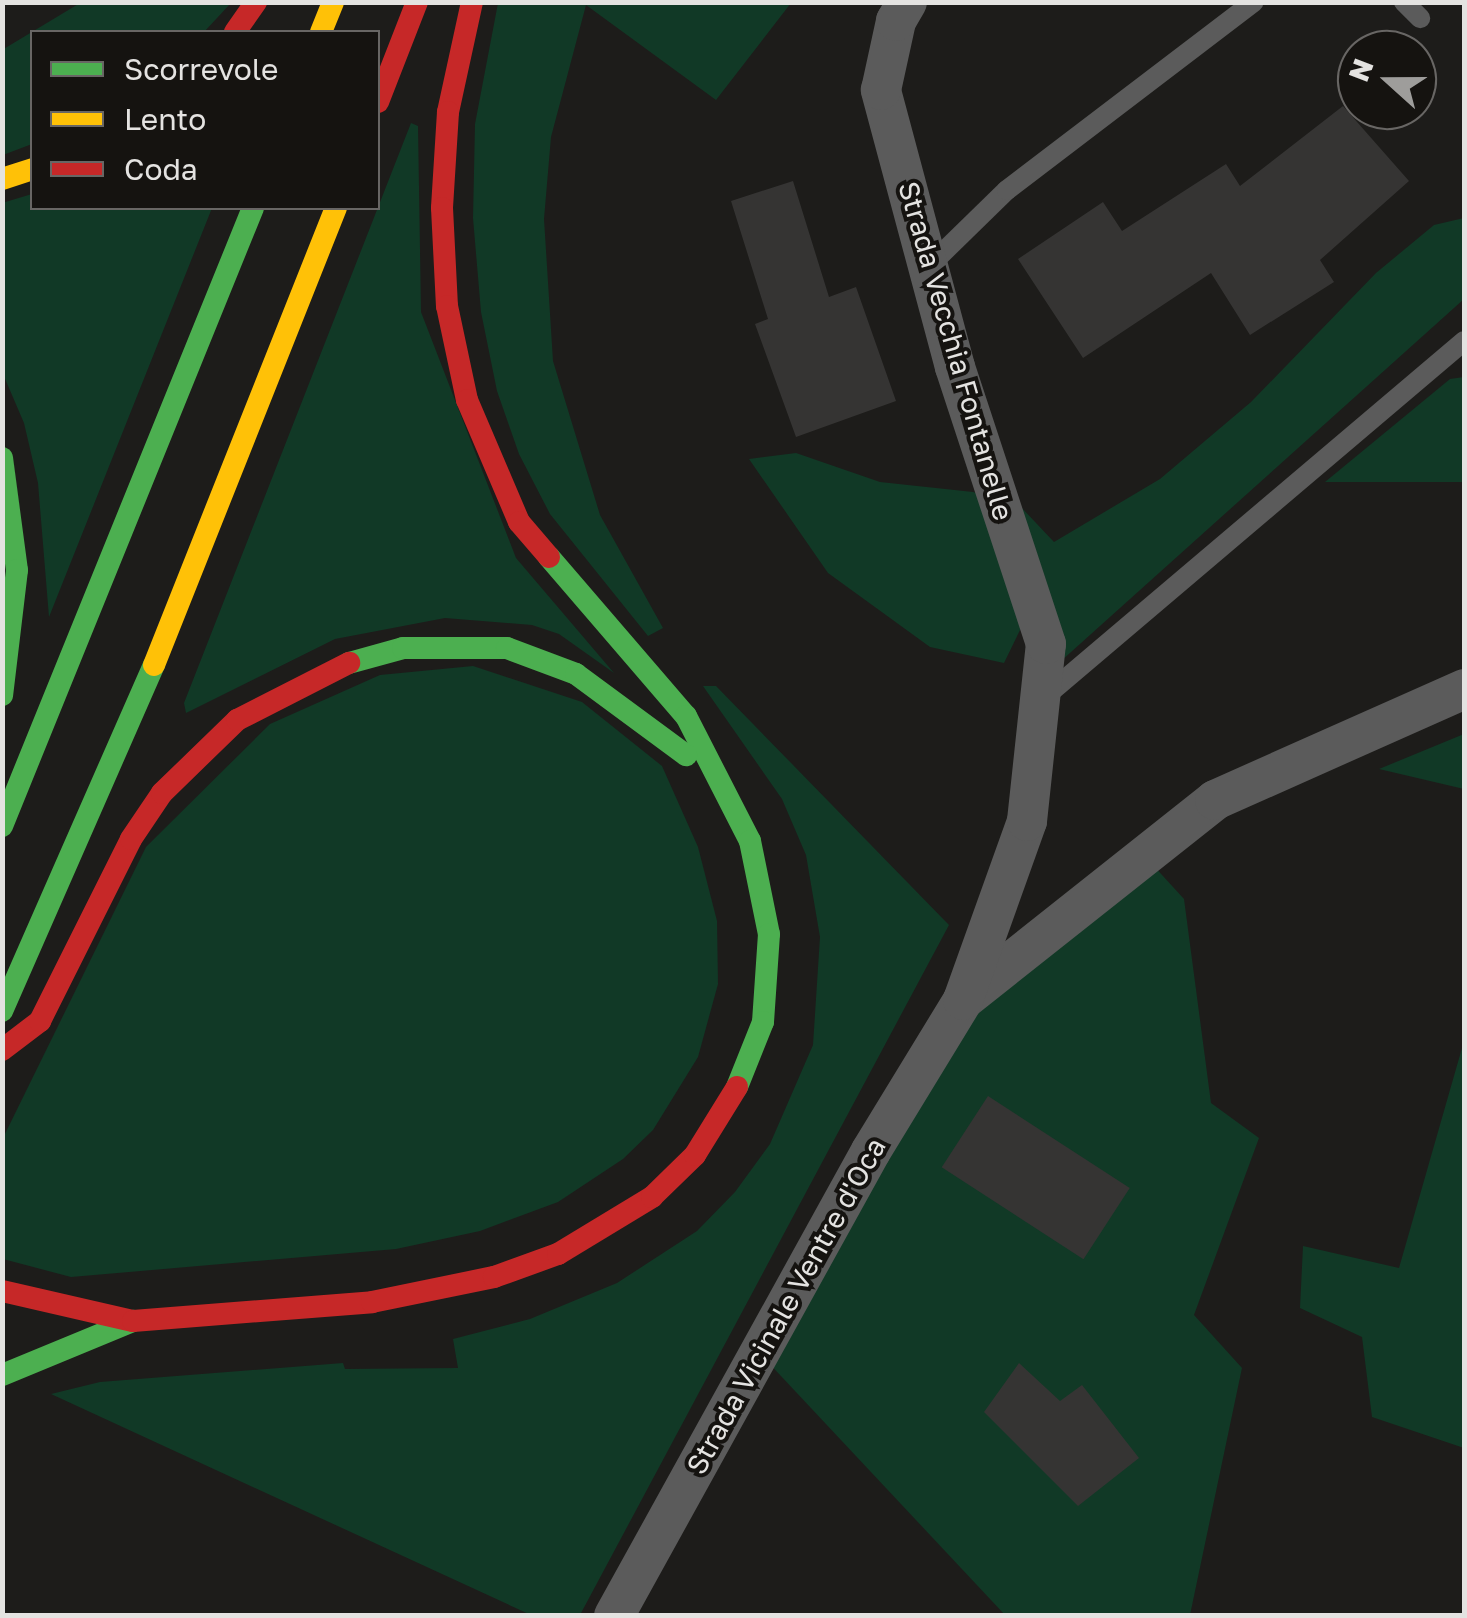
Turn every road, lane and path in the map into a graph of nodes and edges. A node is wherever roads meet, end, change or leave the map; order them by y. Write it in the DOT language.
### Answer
graph roads {
  1 [pos="256,2"];
  2 [pos="333,2"];
  3 [pos="417,2"];
  4 [pos="472,2"];
  5 [pos="907,2"];
  6 [pos="1254,2"];
  7 [pos="1404,2"];
  8 [pos="1420,18"];
  9 [pos="237,30"];
  10 [pos="323,30"];
  11 [pos="380,97"];
  12 [pos="30,170"];
  13 [pos="2,178"];
  14 [pos="252,210"];
  15 [pos="335,210"];
  16 [pos="928,267"];
  17 [pos="1464,341"];
  18 [pos="2,458"];
  19 [pos="1464,688"];
  20 [pos="2,694"];
  21 [pos="1041,700"];
  22 [pos="717,777"];
  23 [pos="2,826"];
  24 [pos="963,1000"];
  25 [pos="2,1010"];
  26 [pos="2,1050"];
  27 [pos="2,1291"];
  28 [pos="132,1322"];
  29 [pos="2,1375"];
  30 [pos="614,1616"];
  1 -- 9 [label="highway"];
  2 -- 10 [label="highway"];
  3 -- 11 [label="highway"];
  4 -- 22 [label="highway"];
  5 -- 16 [label="street, Strada Vecchia Fontanelle"];
  6 -- 16 [label="lane"];
  7 -- 8 [label="lane"];
  12 -- 13 [label="highway"];
  14 -- 23 [label="highway"];
  15 -- 25 [label="highway"];
  16 -- 21 [label="street, Strada Vecchia Fontanelle"];
  17 -- 21 [label="lane"];
  18 -- 20 [label="highway"];
  19 -- 24 [label="street, Strada Vicinale Ventre d'Oca"];
  21 -- 24 [label="street, Strada Vicinale Ventre d'Oca"];
  22 -- 26 [label="highway"];
  22 -- 28 [label="highway"];
  24 -- 30 [label="street, Strada Vicinale Ventre d'Oca"];
  27 -- 28 [label="highway"];
  28 -- 29 [label="highway"];
}
